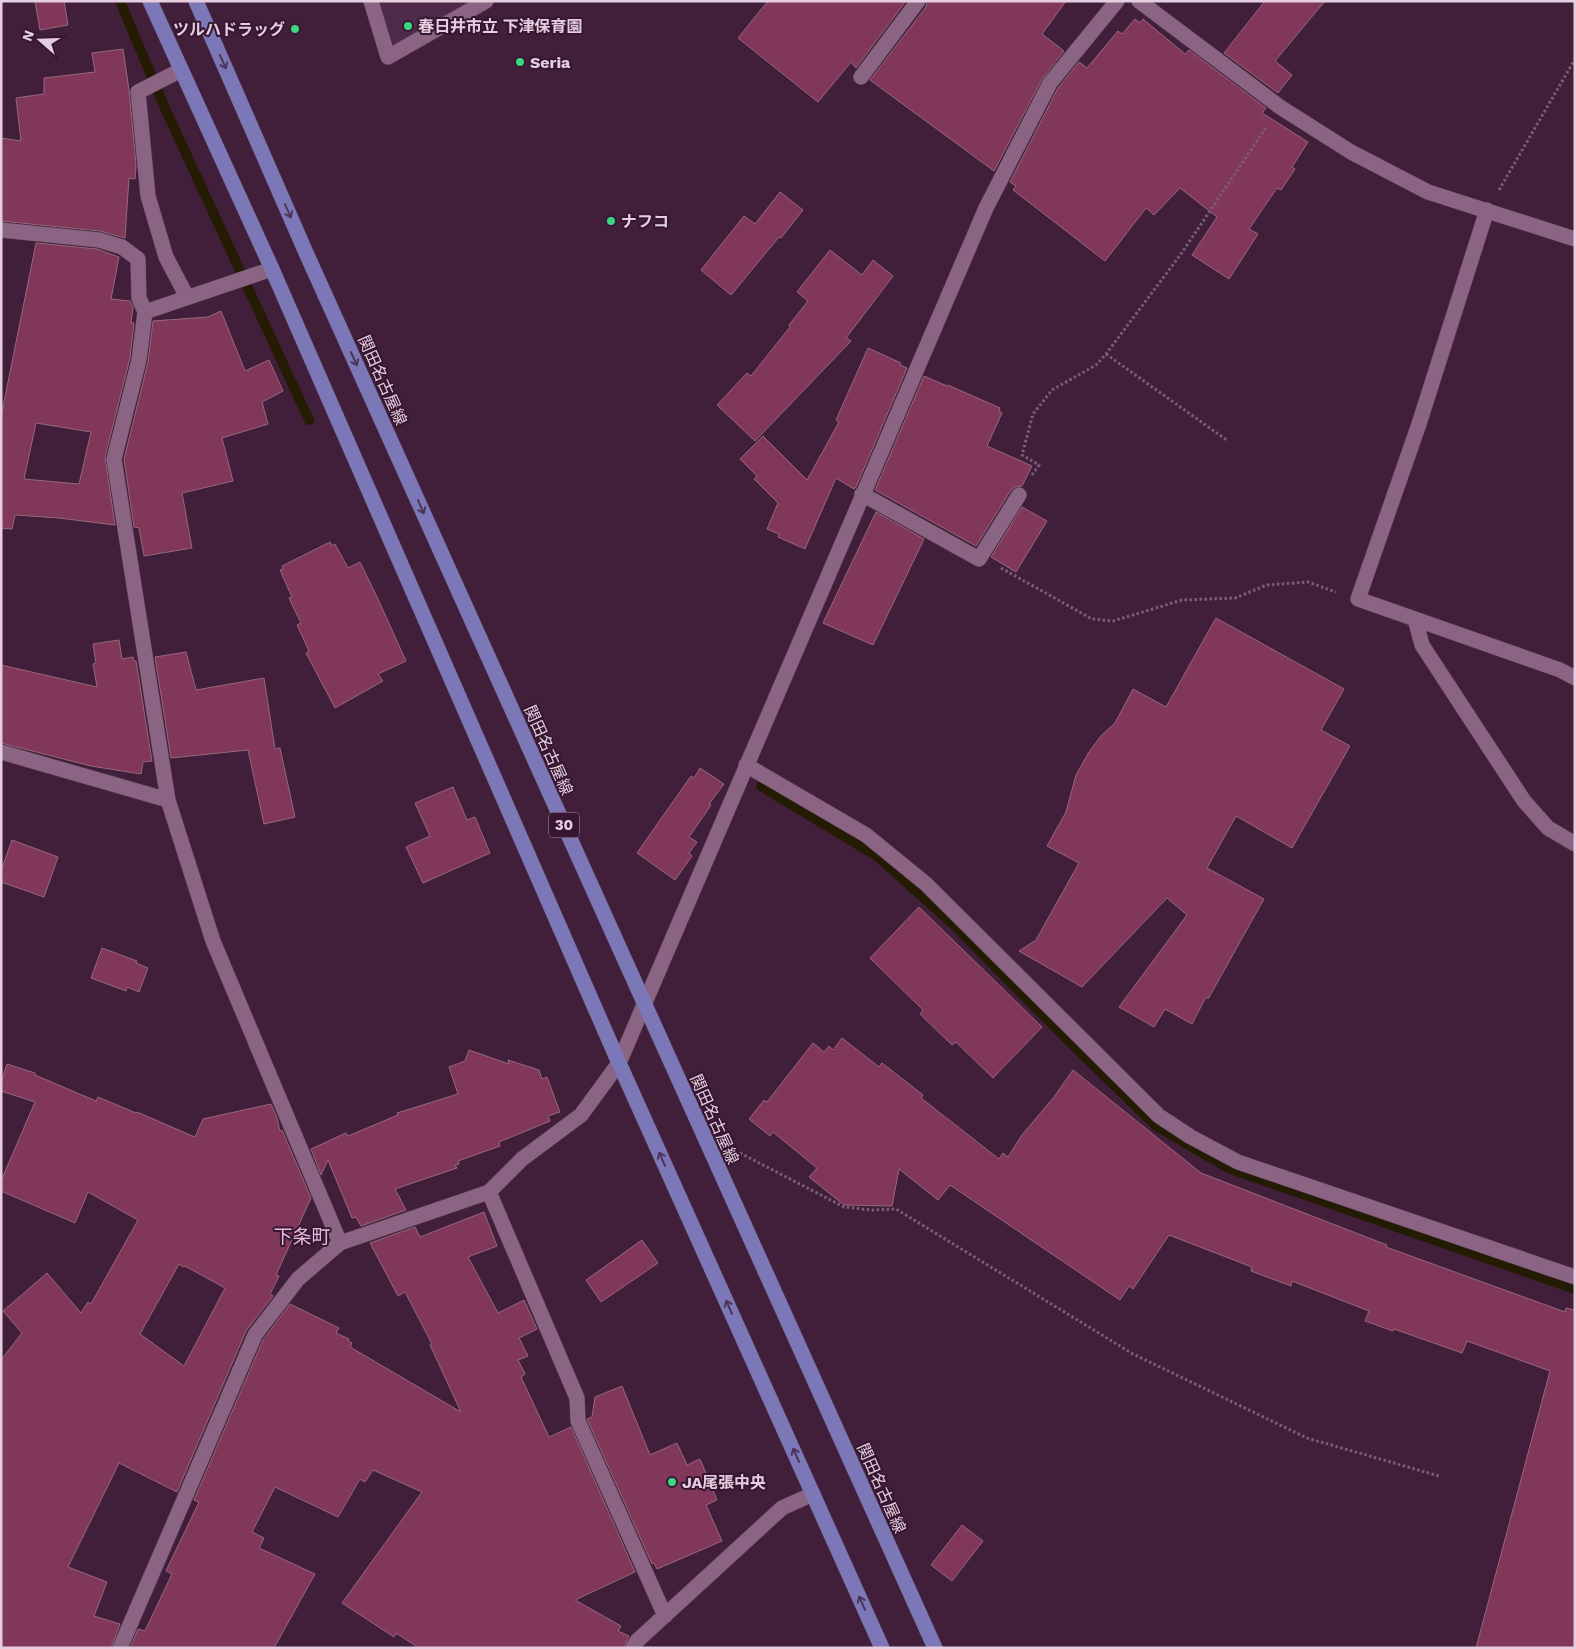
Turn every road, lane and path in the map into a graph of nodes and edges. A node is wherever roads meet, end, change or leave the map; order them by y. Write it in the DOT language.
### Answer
graph roads {
  1 [pos="150,1"];
  2 [pos="196,1"];
  3 [pos="371,1"];
  4 [pos="486,1"];
  5 [pos="918,1"];
  6 [pos="1139,1"];
  7 [pos="1115,2"];
  8 [pos="1575,59"];
  9 [pos="182,70"];
  10 [pos="861,78"];
  11 [pos="1280,107"];
  12 [pos="1489,211"];
  13 [pos="1,230"];
  14 [pos="1575,239"];
  15 [pos="166,257"];
  16 [pos="138,259"];
  17 [pos="272,268"];
  18 [pos="187,297"];
  19 [pos="145,312"];
  20 [pos="1106,354"];
  21 [pos="1228,441"];
  22 [pos="862,494"];
  23 [pos="1019,496"];
  24 [pos="981,557"];
  25 [pos="1358,599"];
  26 [pos="1415,619"];
  27 [pos="1575,678"];
  28 [pos="1,752"];
  29 [pos="746,765"];
  30 [pos="168,800"];
  31 [pos="1575,844"];
  32 [pos="644,1004"];
  33 [pos="619,1063"];
  34 [pos="740,1152"];
  35 [pos="488,1192"];
  36 [pos="340,1243"];
  37 [pos="1575,1277"];
  38 [pos="1439,1476"];
  39 [pos="813,1494"];
  40 [pos="665,1616"];
  41 [pos="120,1648"];
  42 [pos="633,1648"];
  43 [pos="882,1648"];
  44 [pos="935,1648"];
  1 -- 9 [label="main road"];
  2 -- 32 [label="main road, 関田名古屋線 / 30, one-way"];
  3 -- 4 [label="street"];
  5 -- 10 [label="street"];
  6 -- 11 [label="street"];
  7 -- 22 [label="street"];
  8 -- 12 [label="path"];
  9 -- 15 [label="street"];
  9 -- 17 [label="main road"];
  11 -- 12 [label="street"];
  11 -- 20 [label="path"];
  12 -- 14 [label="street"];
  12 -- 25 [label="street"];
  13 -- 16 [label="street"];
  15 -- 16 [label="street"];
  15 -- 18 [label="street"];
  16 -- 19 [label="street"];
  17 -- 18 [label="street"];
  17 -- 33 [label="main road"];
  18 -- 19 [label="street"];
  19 -- 30 [label="street"];
  20 -- 21 [label="path"];
  20 -- 23 [label="path"];
  22 -- 24 [label="street"];
  22 -- 29 [label="street"];
  23 -- 24 [label="street"];
  24 -- 25 [label="path"];
  25 -- 26 [label="street"];
  26 -- 27 [label="street"];
  26 -- 31 [label="street"];
  28 -- 30 [label="street"];
  29 -- 32 [label="street"];
  29 -- 37 [label="street"];
  30 -- 36 [label="street"];
  32 -- 33 [label="street"];
  32 -- 44 [label="main road, 関田名古屋線 / 30"];
  33 -- 35 [label="street"];
  39 -- 33 [label="main road, one-way"];
  34 -- 38 [label="path"];
  35 -- 36 [label="street"];
  35 -- 40 [label="street"];
  36 -- 41 [label="street"];
  39 -- 40 [label="street"];
  43 -- 39 [label="main road, one-way"];
  40 -- 42 [label="street"];
}
